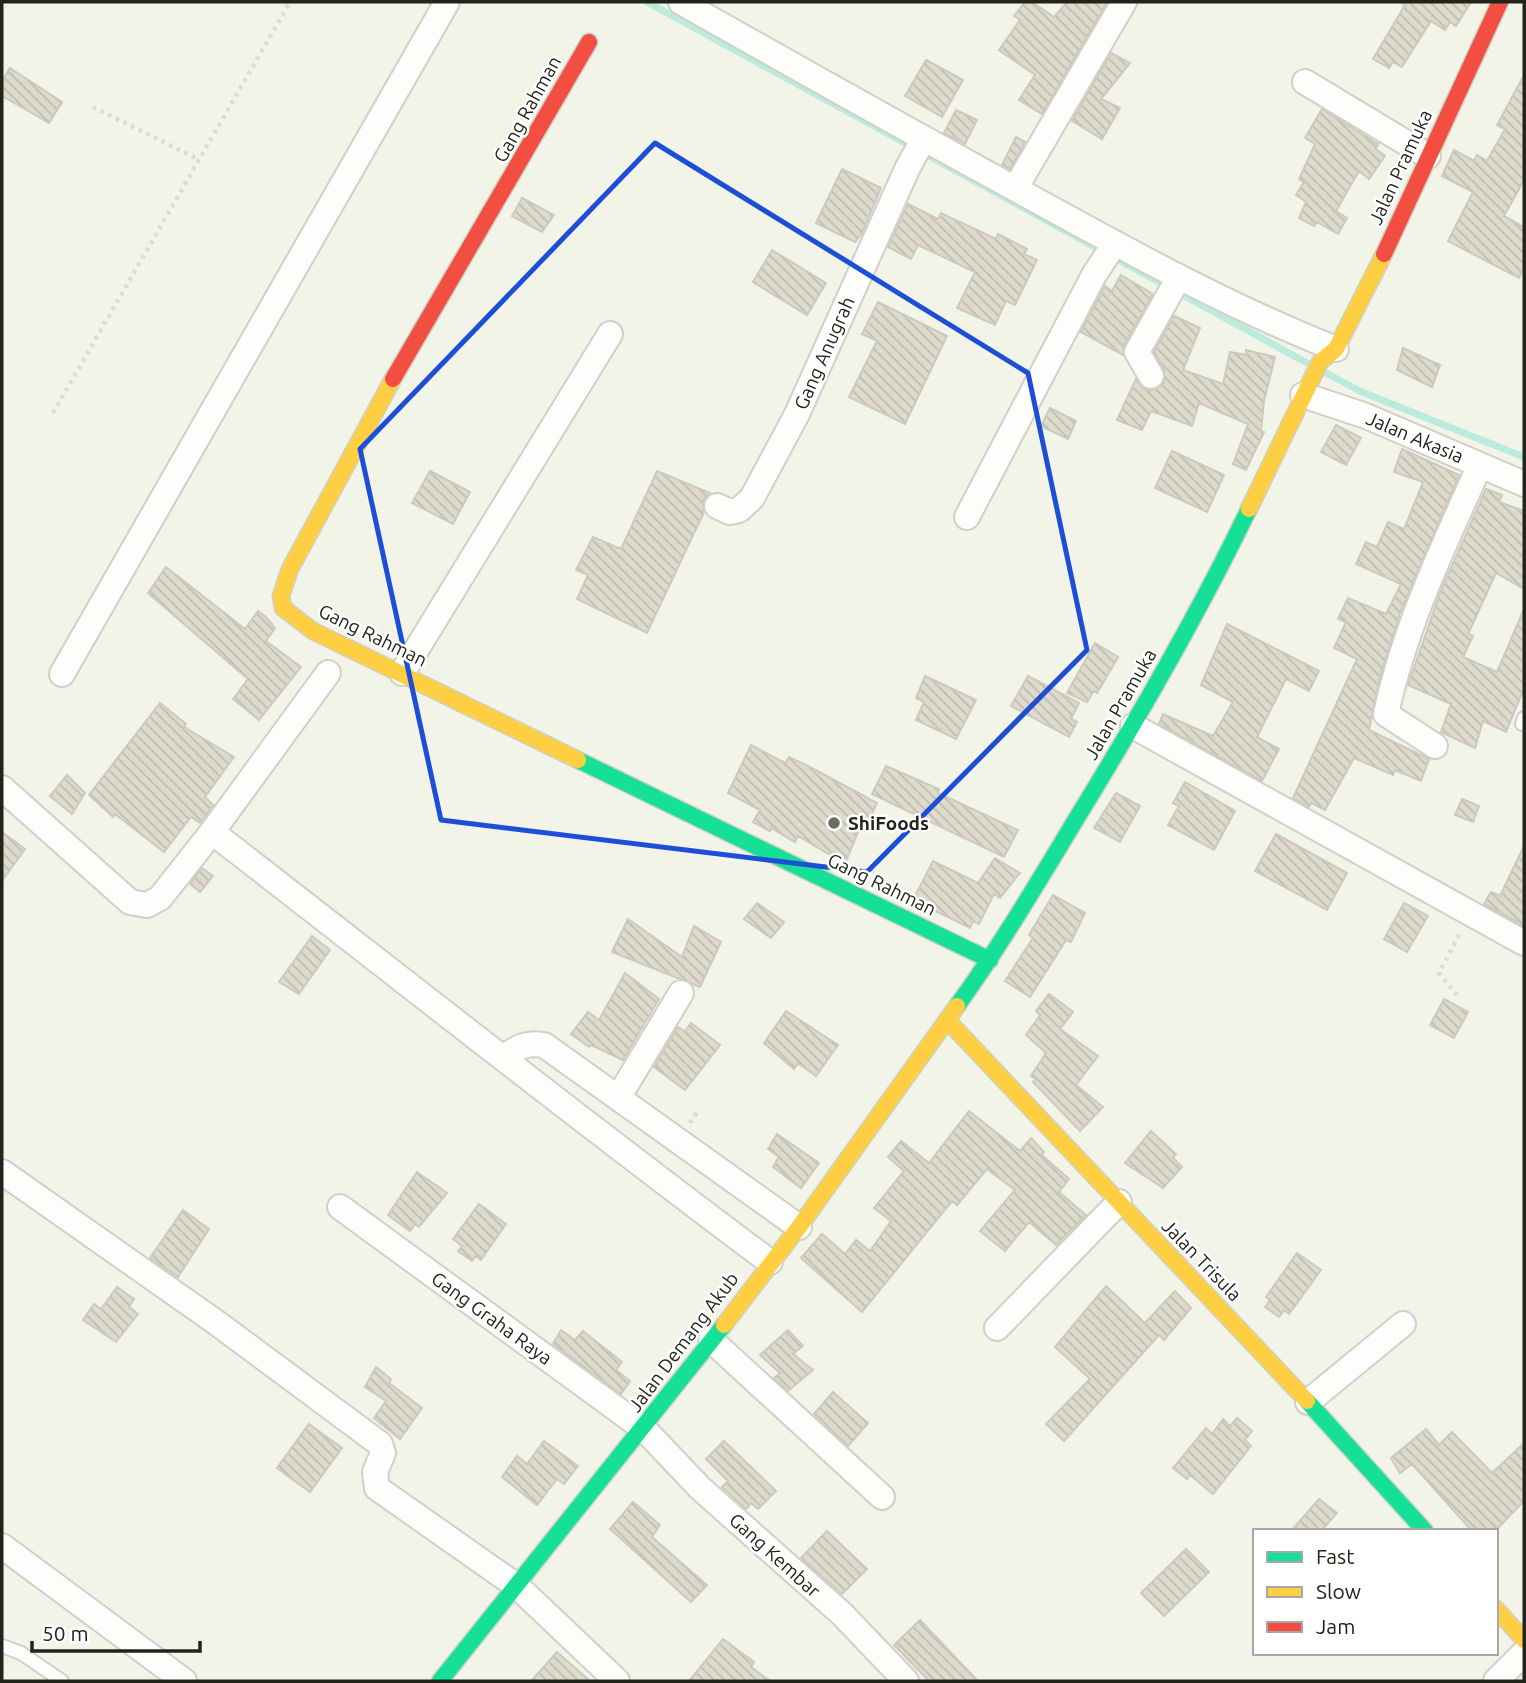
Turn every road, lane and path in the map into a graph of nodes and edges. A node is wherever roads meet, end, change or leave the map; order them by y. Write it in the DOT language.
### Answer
graph roads {
  1 [pos="290,2"];
  2 [pos="447,2"];
  3 [pos="681,2"];
  4 [pos="1124,2"];
  5 [pos="1500,2"];
  6 [pos="589,42"];
  7 [pos="1304,82"];
  8 [pos="93,107"];
  9 [pos="922,142"];
  10 [pos="1428,156"];
  11 [pos="198,159"];
  12 [pos="1015,189"];
  13 [pos="1105,258"];
  14 [pos="1171,290"];
  15 [pos="610,334"];
  16 [pos="1328,356"];
  17 [pos="1151,376"];
  18 [pos="1306,391"];
  19 [pos="53,413"];
  20 [pos="1480,465"];
  21 [pos="1524,484"];
  22 [pos="717,506"];
  23 [pos="967,517"];
  24 [pos="328,673"];
  25 [pos="402,673"];
  26 [pos="62,674"];
  27 [pos="1133,726"];
  28 [pos="1436,746"];
  29 [pos="2,788"];
  30 [pos="212,832"];
  31 [pos="1470,913"];
  32 [pos="1524,943"];
  33 [pos="990,960"];
  34 [pos="681,993"];
  35 [pos="1457,995"];
  36 [pos="947,1020"];
  37 [pos="504,1057"];
  38 [pos="618,1098"];
  39 [pos="2,1172"];
  40 [pos="1119,1202"];
  41 [pos="340,1207"];
  42 [pos="799,1227"];
  43 [pos="770,1262"];
  44 [pos="1403,1324"];
  45 [pos="997,1328"];
  46 [pos="711,1340"];
  47 [pos="1308,1402"];
  48 [pos="644,1429"];
  49 [pos="882,1497"];
  50 [pos="1423,1529"];
  51 [pos="2,1546"];
  52 [pos="518,1587"];
  53 [pos="1498,1610"];
  54 [pos="1518,1621"];
  55 [pos="1524,1640"];
  56 [pos="2,1646"];
  57 [pos="1524,1653"];
  58 [pos="62,1681"];
  59 [pos="184,1681"];
  60 [pos="440,1681"];
  61 [pos="617,1681"];
  62 [pos="906,1681"];
  63 [pos="1496,1681"];
  1 -- 11 [label="path"];
  2 -- 26 [label="street"];
  3 -- 9 [label="street"];
  4 -- 12 [label="street"];
  5 -- 10 [label="street, Jalan Pramuka"];
  6 -- 25 [label="street, Gang Rahman"];
  7 -- 10 [label="street"];
  8 -- 11 [label="path"];
  9 -- 12 [label="street"];
  9 -- 22 [label="street, Gang Anugrah"];
  10 -- 16 [label="street, Jalan Pramuka"];
  11 -- 19 [label="path"];
  12 -- 13 [label="street"];
  13 -- 14 [label="street"];
  13 -- 23 [label="street"];
  14 -- 16 [label="street"];
  14 -- 17 [label="street"];
  15 -- 25 [label="street"];
  16 -- 18 [label="street, Jalan Pramuka"];
  18 -- 20 [label="street, Jalan Akasia"];
  18 -- 27 [label="street, Jalan Pramuka"];
  20 -- 21 [label="street, Jalan Akasia"];
  20 -- 28 [label="street"];
  24 -- 30 [label="street"];
  25 -- 33 [label="street, Gang Rahman"];
  27 -- 31 [label="street"];
  27 -- 33 [label="street, Jalan Pramuka"];
  29 -- 30 [label="street"];
  30 -- 37 [label="street"];
  31 -- 32 [label="street"];
  31 -- 35 [label="path"];
  33 -- 36 [label="street, Jalan Pramuka"];
  34 -- 38 [label="street"];
  36 -- 40 [label="street, Jalan Trisula"];
  36 -- 42 [label="street, Jalan Demang Akub"];
  37 -- 38 [label="street"];
  37 -- 43 [label="street"];
  38 -- 42 [label="street"];
  39 -- 52 [label="street"];
  40 -- 45 [label="street"];
  40 -- 47 [label="street, Jalan Trisula"];
  41 -- 48 [label="street, Gang Graha Raya"];
  42 -- 43 [label="street, Jalan Demang Akub"];
  43 -- 46 [label="street, Jalan Demang Akub"];
  44 -- 47 [label="street"];
  46 -- 48 [label="street, Jalan Demang Akub"];
  46 -- 49 [label="street"];
  47 -- 50 [label="street, Jalan Trisula"];
  48 -- 52 [label="street, Jalan Demang Akub"];
  48 -- 62 [label="street, Gang Kembar"];
  51 -- 59 [label="street"];
  52 -- 60 [label="street, Jalan Demang Akub"];
  52 -- 61 [label="street"];
  53 -- 54 [label="street"];
  54 -- 55 [label="street"];
  56 -- 58 [label="lane"];
  57 -- 63 [label="street"];
}
